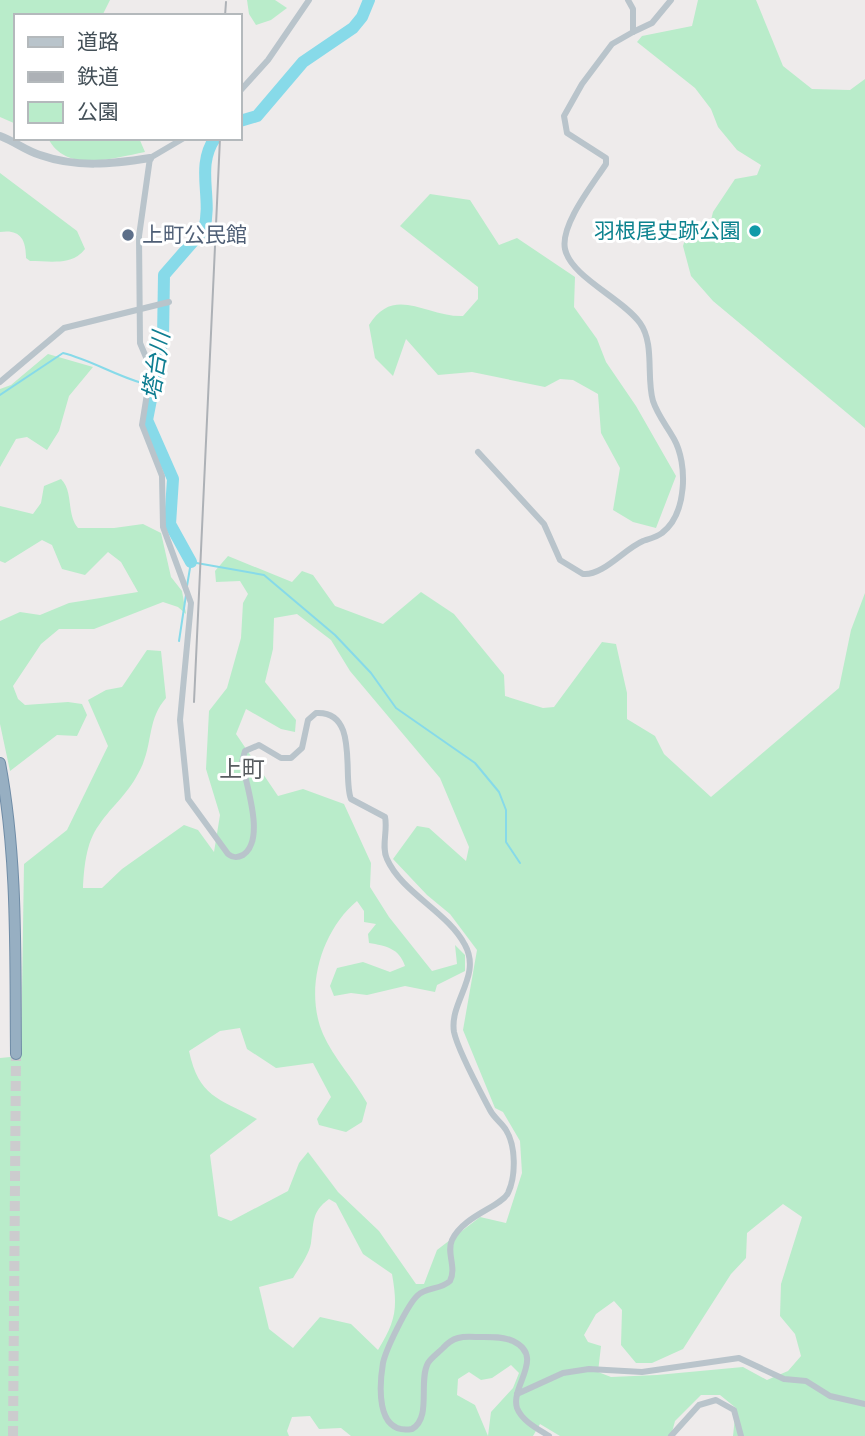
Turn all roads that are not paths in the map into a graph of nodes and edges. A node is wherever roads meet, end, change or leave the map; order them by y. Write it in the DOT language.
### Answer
graph roads {
  1 [pos="309,0"];
  2 [pos="628,0"];
  3 [pos="671,0"];
  4 [pos="633,32"];
  5 [pos="242,89"];
  6 [pos="0,136"];
  7 [pos="181,140"];
  8 [pos="150,158"];
  9 [pos="169,303"];
  10 [pos="141,308"];
  11 [pos="0,382"];
  12 [pos="478,452"];
  13 [pos="0,763"];
  14 [pos="16,1054"];
  15 [pos="517,1394"];
  16 [pos="865,1404"];
  17 [pos="549,1436"];
  18 [pos="671,1436"];
  19 [pos="741,1436"];
  1 -- 5 [label="street"];
  2 -- 4 [label="street"];
  3 -- 4 [label="street"];
  4 -- 12 [label="street"];
  6 -- 8 [label="street"];
  7 -- 8 [label="street"];
  8 -- 10 [label="street"];
  9 -- 10 [label="street"];
  10 -- 11 [label="street"];
  10 -- 15 [label="street"];
  13 -- 14 [label="highway"];
  15 -- 16 [label="street"];
  15 -- 17 [label="street"];
  18 -- 19 [label="street"];
}
